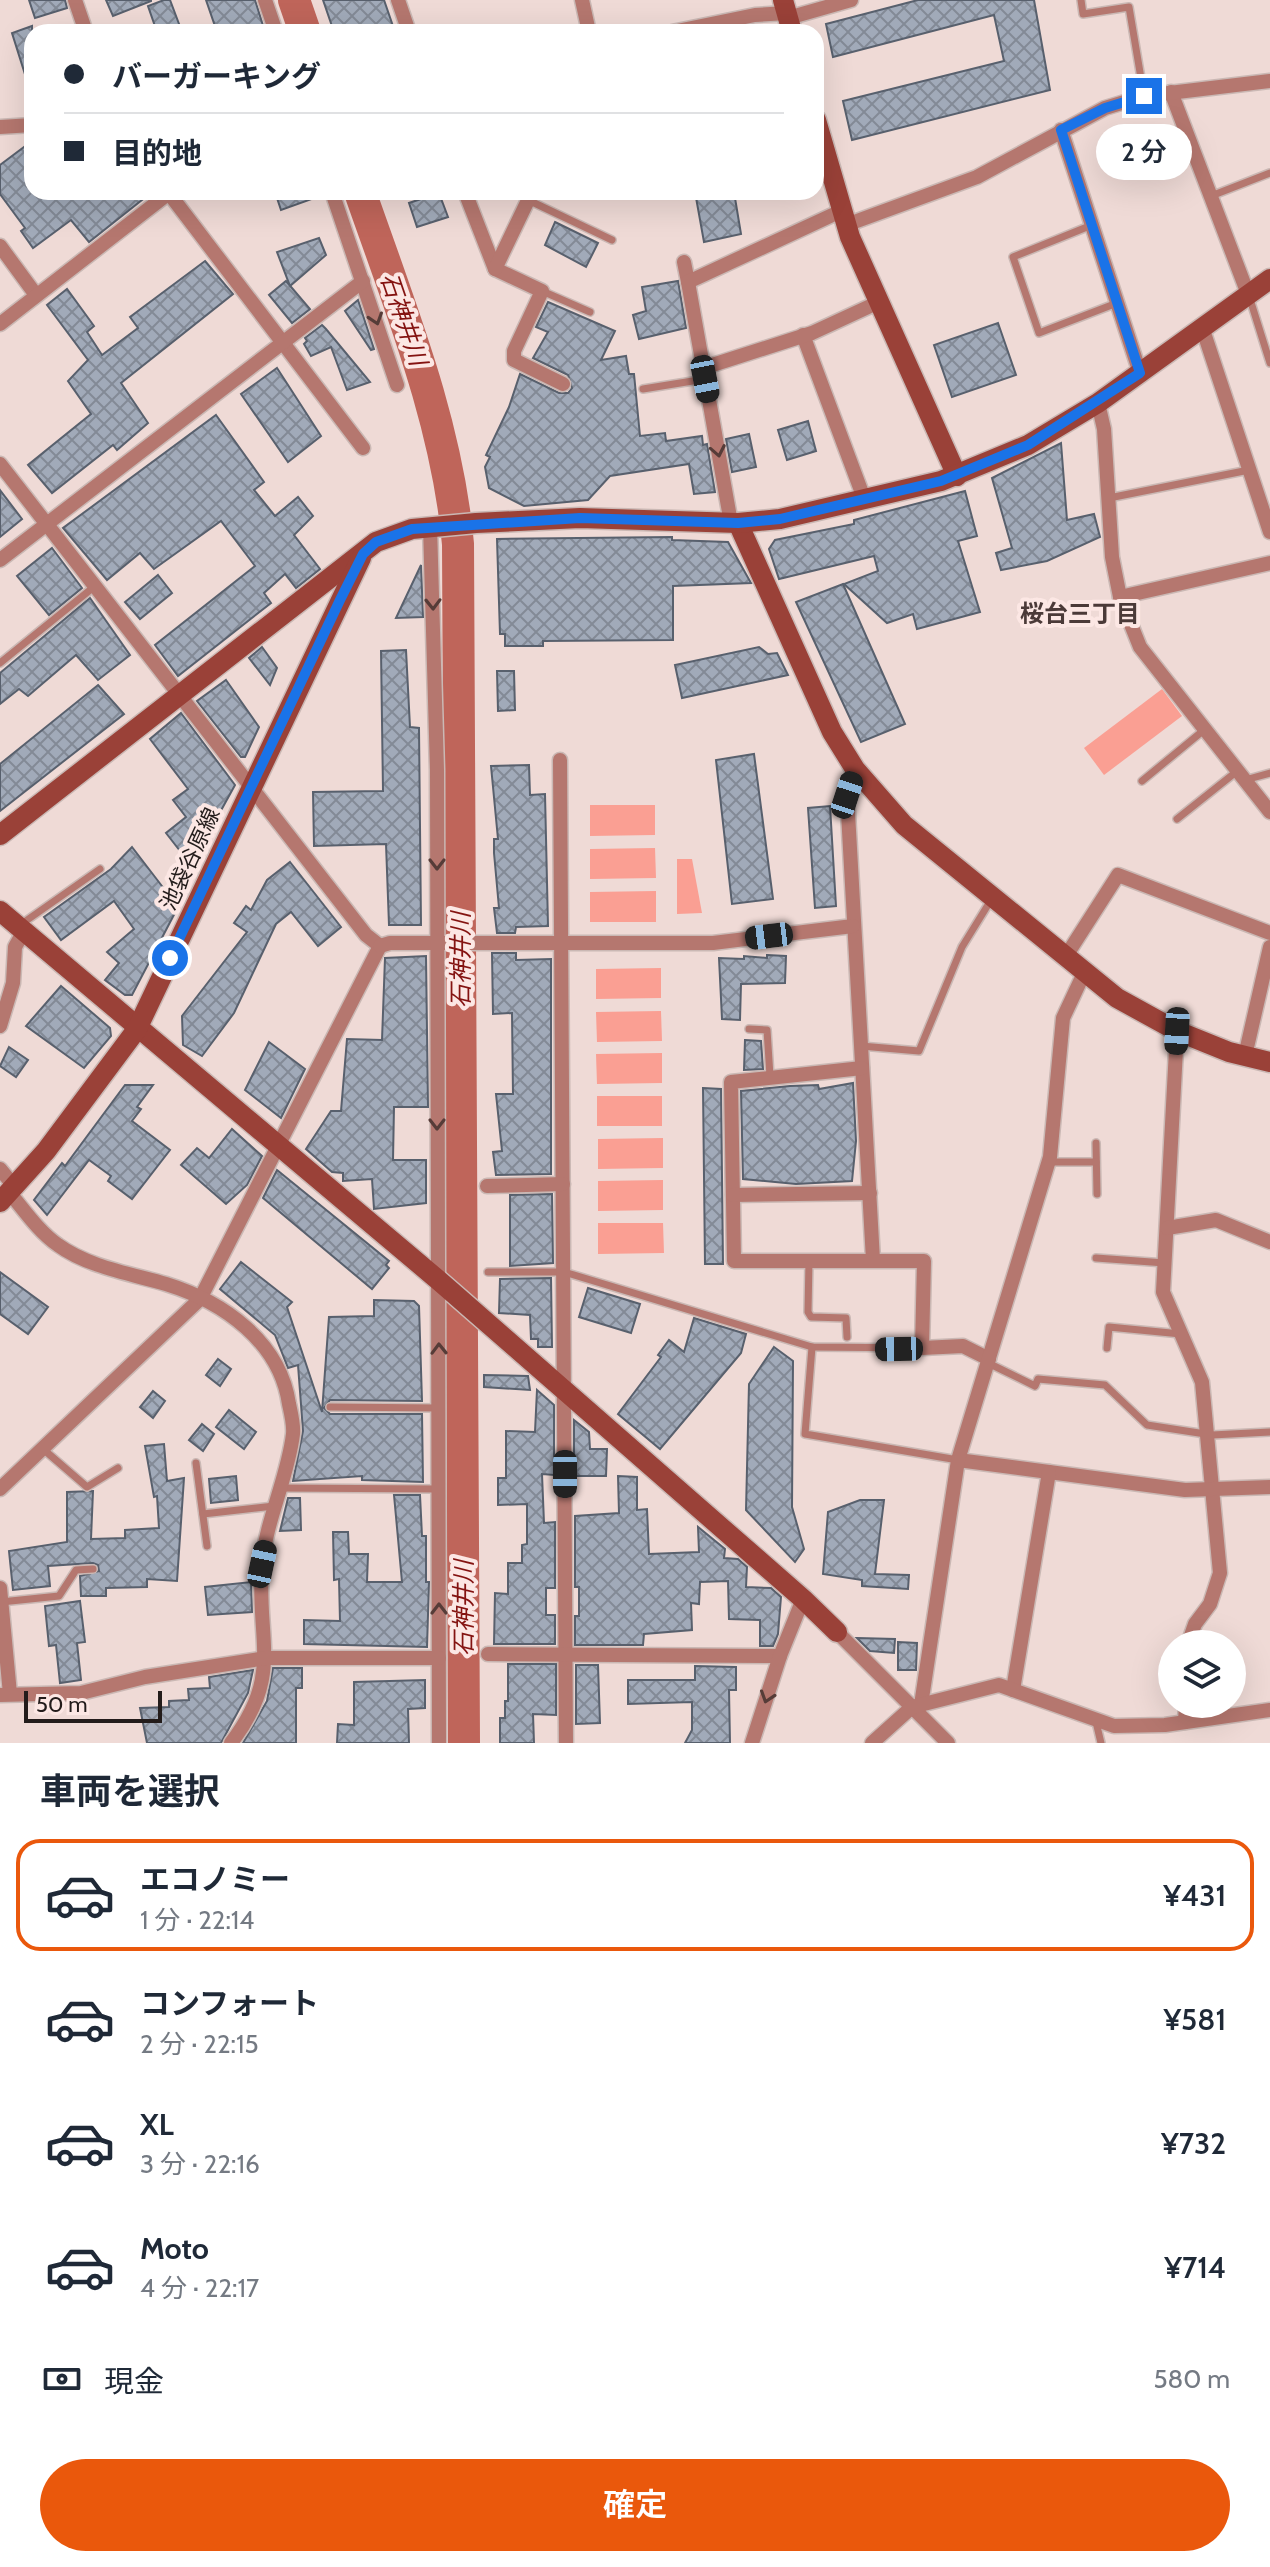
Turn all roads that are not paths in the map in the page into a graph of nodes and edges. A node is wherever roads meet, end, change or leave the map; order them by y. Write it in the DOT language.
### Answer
graph roads {
  1 [pos="75,0"];
  2 [pos="265,0"];
  3 [pos="398,0"];
  4 [pos="582,0"];
  5 [pos="851,0"];
  6 [pos="1081,0"];
  7 [pos="787,16"];
  8 [pos="83,24"];
  9 [pos="273,24"];
  10 [pos="406,24"];
  11 [pos="587,24"];
  12 [pos="711,24"];
  13 [pos="1270,81"];
  14 [pos="1171,92"];
  15 [pos="1144,96"];
  16 [pos="24,126"];
  17 [pos="0,127"];
  18 [pos="1061,130"];
  19 [pos="824,148"];
  20 [pos="1270,173"];
  21 [pos="1211,196"];
  22 [pos="159,200"];
  23 [pos="175,200"];
  24 [pos="335,200"];
  25 [pos="468,200"];
  26 [pos="528,200"];
  27 [pos="537,200"];
  28 [pos="844,218"];
  29 [pos="1092,225"];
  30 [pos="612,240"];
  31 [pos="0,246"];
  32 [pos="684,262"];
  33 [pos="495,269"];
  34 [pos="1270,279"];
  35 [pos="363,281"];
  36 [pos="688,282"];
  37 [pos="542,291"];
  38 [pos="1248,294"];
  39 [pos="36,295"];
  40 [pos="879,302"];
  41 [pos="1117,303"];
  42 [pos="590,312"];
  43 [pos="0,324"];
  44 [pos="1202,327"];
  45 [pos="803,335"];
  46 [pos="283,340"];
  47 [pos="1270,363"];
  48 [pos="1140,373"];
  49 [pos="704,374"];
  50 [pos="563,384"];
  51 [pos="397,385"];
  52 [pos="643,389"];
  53 [pos="1098,403"];
  54 [pos="363,448"];
  55 [pos="0,464"];
  56 [pos="1251,470"];
  57 [pos="957,476"];
  58 [pos="1109,498"];
  59 [pos="865,501"];
  60 [pos="734,523"];
  61 [pos="48,525"];
  62 [pos="433,526"];
  63 [pos="1270,532"];
  64 [pos="363,554"];
  65 [pos="0,560"];
  66 [pos="1270,563"];
  67 [pos="96,585"];
  68 [pos="1120,597"];
  69 [pos="0,663"];
  70 [pos="181,696"];
  71 [pos="1204,730"];
  72 [pos="560,760"];
  73 [pos="855,769"];
  74 [pos="1270,773"];
  75 [pos="1239,776"];
  76 [pos="1142,781"];
  77 [pos="250,789"];
  78 [pos="1270,812"];
  79 [pos="1177,819"];
  80 [pos="0,835"];
  81 [pos="100,869"];
  82 [pos="993,898"];
  83 [pos="0,911"];
  84 [pos="853,926"];
  85 [pos="21,929"];
  86 [pos="1270,933"];
  87 [pos="561,943"];
  88 [pos="438,944"];
  89 [pos="380,946"];
  90 [pos="1270,947"];
  91 [pos="1066,956"];
  92 [pos="1085,971"];
  93 [pos="0,1026"];
  94 [pos="137,1029"];
  95 [pos="749,1029"];
  96 [pos="1177,1031"];
  97 [pos="861,1046"];
  98 [pos="1245,1056"];
  99 [pos="1270,1062"];
  100 [pos="862,1068"];
  101 [pos="770,1076"];
  102 [pos="1096,1143"];
  103 [pos="279,1150"];
  104 [pos="1049,1162"];
  105 [pos="1096,1162"];
  106 [pos="0,1169"];
  107 [pos="563,1184"];
  108 [pos="487,1186"];
  109 [pos="7,1193"];
  110 [pos="870,1193"];
  111 [pos="1097,1194"];
  112 [pos="733,1195"];
  113 [pos="1167,1228"];
  114 [pos="1270,1242"];
  115 [pos="1096,1258"];
  116 [pos="873,1260"];
  117 [pos="809,1261"];
  118 [pos="1165,1263"];
  119 [pos="488,1272"];
  120 [pos="564,1272"];
  121 [pos="437,1279"];
  122 [pos="200,1299"];
  123 [pos="1181,1334"];
  124 [pos="847,1337"];
  125 [pos="812,1347"];
  126 [pos="922,1348"];
  127 [pos="1107,1348"];
  128 [pos="989,1361"];
  129 [pos="565,1391"];
  130 [pos="330,1407"];
  131 [pos="440,1408"];
  132 [pos="1207,1432"];
  133 [pos="1270,1432"];
  134 [pos="43,1449"];
  135 [pos="958,1460"];
  136 [pos="196,1463"];
  137 [pos="118,1468"];
  138 [pos="1049,1472"];
  139 [pos="1270,1487"];
  140 [pos="277,1488"];
  141 [pos="0,1489"];
  142 [pos="440,1489"];
  143 [pos="1213,1491"];
  144 [pos="274,1506"];
  145 [pos="203,1514"];
  146 [pos="207,1546"];
  147 [pos="93,1569"];
  148 [pos="1,1595"];
  149 [pos="803,1599"];
  150 [pos="1193,1630"];
  151 [pos="837,1632"];
  152 [pos="488,1654"];
  153 [pos="566,1655"];
  154 [pos="780,1656"];
  155 [pos="266,1658"];
  156 [pos="439,1658"];
  157 [pos="1013,1690"];
  158 [pos="5,1694"];
  159 [pos="917,1706"];
  160 [pos="1270,1710"];
  161 [pos="1185,1718"];
  162 [pos="1095,1720"];
  163 [pos="1185,1722"];
  164 [pos="231,1743"];
  165 [pos="439,1743"];
  166 [pos="566,1743"];
  167 [pos="752,1743"];
  168 [pos="872,1743"];
  169 [pos="948,1743"];
  170 [pos="1101,1743"];
  1 -- 8 [label="street"];
  2 -- 9 [label="street"];
  3 -- 10 [label="street"];
  4 -- 11 [label="street"];
  5 -- 7 [label="street"];
  6 -- 15 [label="lane"];
  7 -- 12 [label="street"];
  13 -- 14 [label="street"];
  14 -- 15 [label="street"];
  14 -- 21 [label="street"];
  15 -- 18 [label="street"];
  16 -- 17 [label="street"];
  18 -- 28 [label="street"];
  18 -- 29 [label="street"];
  19 -- 28 [label="street"];
  20 -- 21 [label="lane"];
  21 -- 38 [label="street"];
  22 -- 39 [label="street"];
  23 -- 46 [label="street"];
  24 -- 35 [label="street"];
  25 -- 33 [label="street"];
  26 -- 33 [label="street"];
  27 -- 30 [label="lane"];
  28 -- 36 [label="street"];
  28 -- 40 [label="street"];
  29 -- 41 [label="street"];
  29 -- 41 [label="lane"];
  31 -- 39 [label="street"];
  32 -- 36 [label="street"];
  33 -- 37 [label="street"];
  34 -- 38 [label="street"];
  35 -- 46 [label="street"];
  35 -- 51 [label="street, one-way"];
  36 -- 49 [label="street"];
  37 -- 42 [label="lane"];
  37 -- 50 [label="street"];
  38 -- 44 [label="street"];
  38 -- 47 [label="lane"];
  39 -- 43 [label="street"];
  40 -- 45 [label="street"];
  40 -- 57 [label="street"];
  41 -- 48 [label="street"];
  44 -- 48 [label="street"];
  44 -- 56 [label="street"];
  45 -- 49 [label="street"];
  45 -- 59 [label="street"];
  46 -- 54 [label="street"];
  46 -- 61 [label="street"];
  48 -- 53 [label="street"];
  49 -- 52 [label="lane"];
  49 -- 60 [label="street, one-way"];
  53 -- 57 [label="street"];
  53 -- 58 [label="street"];
  55 -- 61 [label="street"];
  56 -- 58 [label="lane"];
  56 -- 63 [label="street"];
  57 -- 59 [label="street"];
  58 -- 68 [label="street"];
  59 -- 60 [label="street"];
  60 -- 62 [label="street"];
  60 -- 73 [label="street"];
  61 -- 65 [label="street"];
  61 -- 67 [label="street"];
  62 -- 64 [label="street"];
  62 -- 88 [label="street, one-way"];
  64 -- 70 [label="street"];
  64 -- 77 [label="street, 池袋谷原線"];
  66 -- 68 [label="street"];
  67 -- 69 [label="lane"];
  67 -- 70 [label="street"];
  68 -- 71 [label="street"];
  70 -- 77 [label="street"];
  70 -- 80 [label="street"];
  71 -- 75 [label="street"];
  71 -- 76 [label="lane"];
  72 -- 87 [label="street"];
  73 -- 82 [label="street"];
  73 -- 84 [label="street"];
  74 -- 75 [label="lane"];
  75 -- 78 [label="street"];
  75 -- 79 [label="lane"];
  77 -- 89 [label="street"];
  77 -- 94 [label="street, 池袋谷原線"];
  81 -- 85 [label="lane"];
  82 -- 91 [label="street"];
  82 -- 97 [label="lane"];
  83 -- 85 [label="street"];
  84 -- 87 [label="street"];
  84 -- 97 [label="street"];
  85 -- 93 [label="street"];
  85 -- 94 [label="street"];
  86 -- 91 [label="street"];
  87 -- 88 [label="street"];
  87 -- 107 [label="street"];
  88 -- 89 [label="street"];
  88 -- 121 [label="street, one-way"];
  89 -- 103 [label="street"];
  90 -- 98 [label="street"];
  91 -- 92 [label="street"];
  92 -- 96 [label="street"];
  92 -- 104 [label="street"];
  94 -- 103 [label="street"];
  94 -- 109 [label="street, 池袋谷原線"];
  95 -- 101 [label="lane"];
  96 -- 98 [label="street"];
  96 -- 113 [label="street"];
  97 -- 100 [label="street"];
  98 -- 99 [label="street"];
  100 -- 101 [label="street"];
  100 -- 110 [label="street"];
  101 -- 112 [label="street"];
  102 -- 105 [label="lane"];
  103 -- 121 [label="street"];
  103 -- 122 [label="street"];
  104 -- 105 [label="lane"];
  104 -- 128 [label="street"];
  105 -- 111 [label="lane"];
  106 -- 109 [label="street"];
  107 -- 108 [label="street"];
  107 -- 120 [label="street"];
  109 -- 122 [label="street"];
  110 -- 112 [label="street"];
  110 -- 116 [label="street"];
  112 -- 117 [label="street"];
  113 -- 114 [label="street"];
  113 -- 118 [label="street"];
  115 -- 118 [label="lane"];
  116 -- 117 [label="street"];
  116 -- 126 [label="street"];
  117 -- 124 [label="lane"];
  118 -- 123 [label="street"];
  119 -- 120 [label="lane"];
  120 -- 125 [label="lane"];
  120 -- 129 [label="street"];
  121 -- 129 [label="street"];
  131 -- 121 [label="street, one-way"];
  122 -- 134 [label="street"];
  122 -- 140 [label="street"];
  123 -- 127 [label="lane"];
  123 -- 132 [label="street"];
  125 -- 126 [label="lane"];
  125 -- 135 [label="lane"];
  126 -- 128 [label="street"];
  128 -- 132 [label="lane"];
  128 -- 135 [label="street"];
  129 -- 149 [label="street"];
  129 -- 153 [label="street"];
  130 -- 131 [label="lane"];
  131 -- 142 [label="street"];
  132 -- 133 [label="lane"];
  132 -- 143 [label="street"];
  134 -- 137 [label="lane"];
  134 -- 141 [label="street"];
  135 -- 138 [label="street"];
  135 -- 159 [label="street"];
  136 -- 145 [label="lane"];
  138 -- 143 [label="street"];
  138 -- 157 [label="street"];
  139 -- 143 [label="street"];
  140 -- 142 [label="lane"];
  140 -- 144 [label="street"];
  156 -- 142 [label="street, one-way"];
  143 -- 150 [label="street"];
  144 -- 145 [label="lane"];
  144 -- 155 [label="street"];
  145 -- 146 [label="lane"];
  147 -- 148 [label="lane"];
  148 -- 158 [label="street"];
  149 -- 151 [label="street"];
  149 -- 154 [label="street"];
  151 -- 159 [label="street"];
  152 -- 153 [label="street"];
  153 -- 154 [label="street"];
  153 -- 166 [label="street"];
  154 -- 167 [label="street, one-way"];
  155 -- 156 [label="street"];
  155 -- 158 [label="street"];
  155 -- 164 [label="street"];
  156 -- 165 [label="street"];
  157 -- 159 [label="street"];
  157 -- 162 [label="street"];
  159 -- 168 [label="street"];
  159 -- 169 [label="street"];
  160 -- 163 [label="street"];
  161 -- 163 [label="street"];
  162 -- 163 [label="street"];
  162 -- 170 [label="lane"];
}
